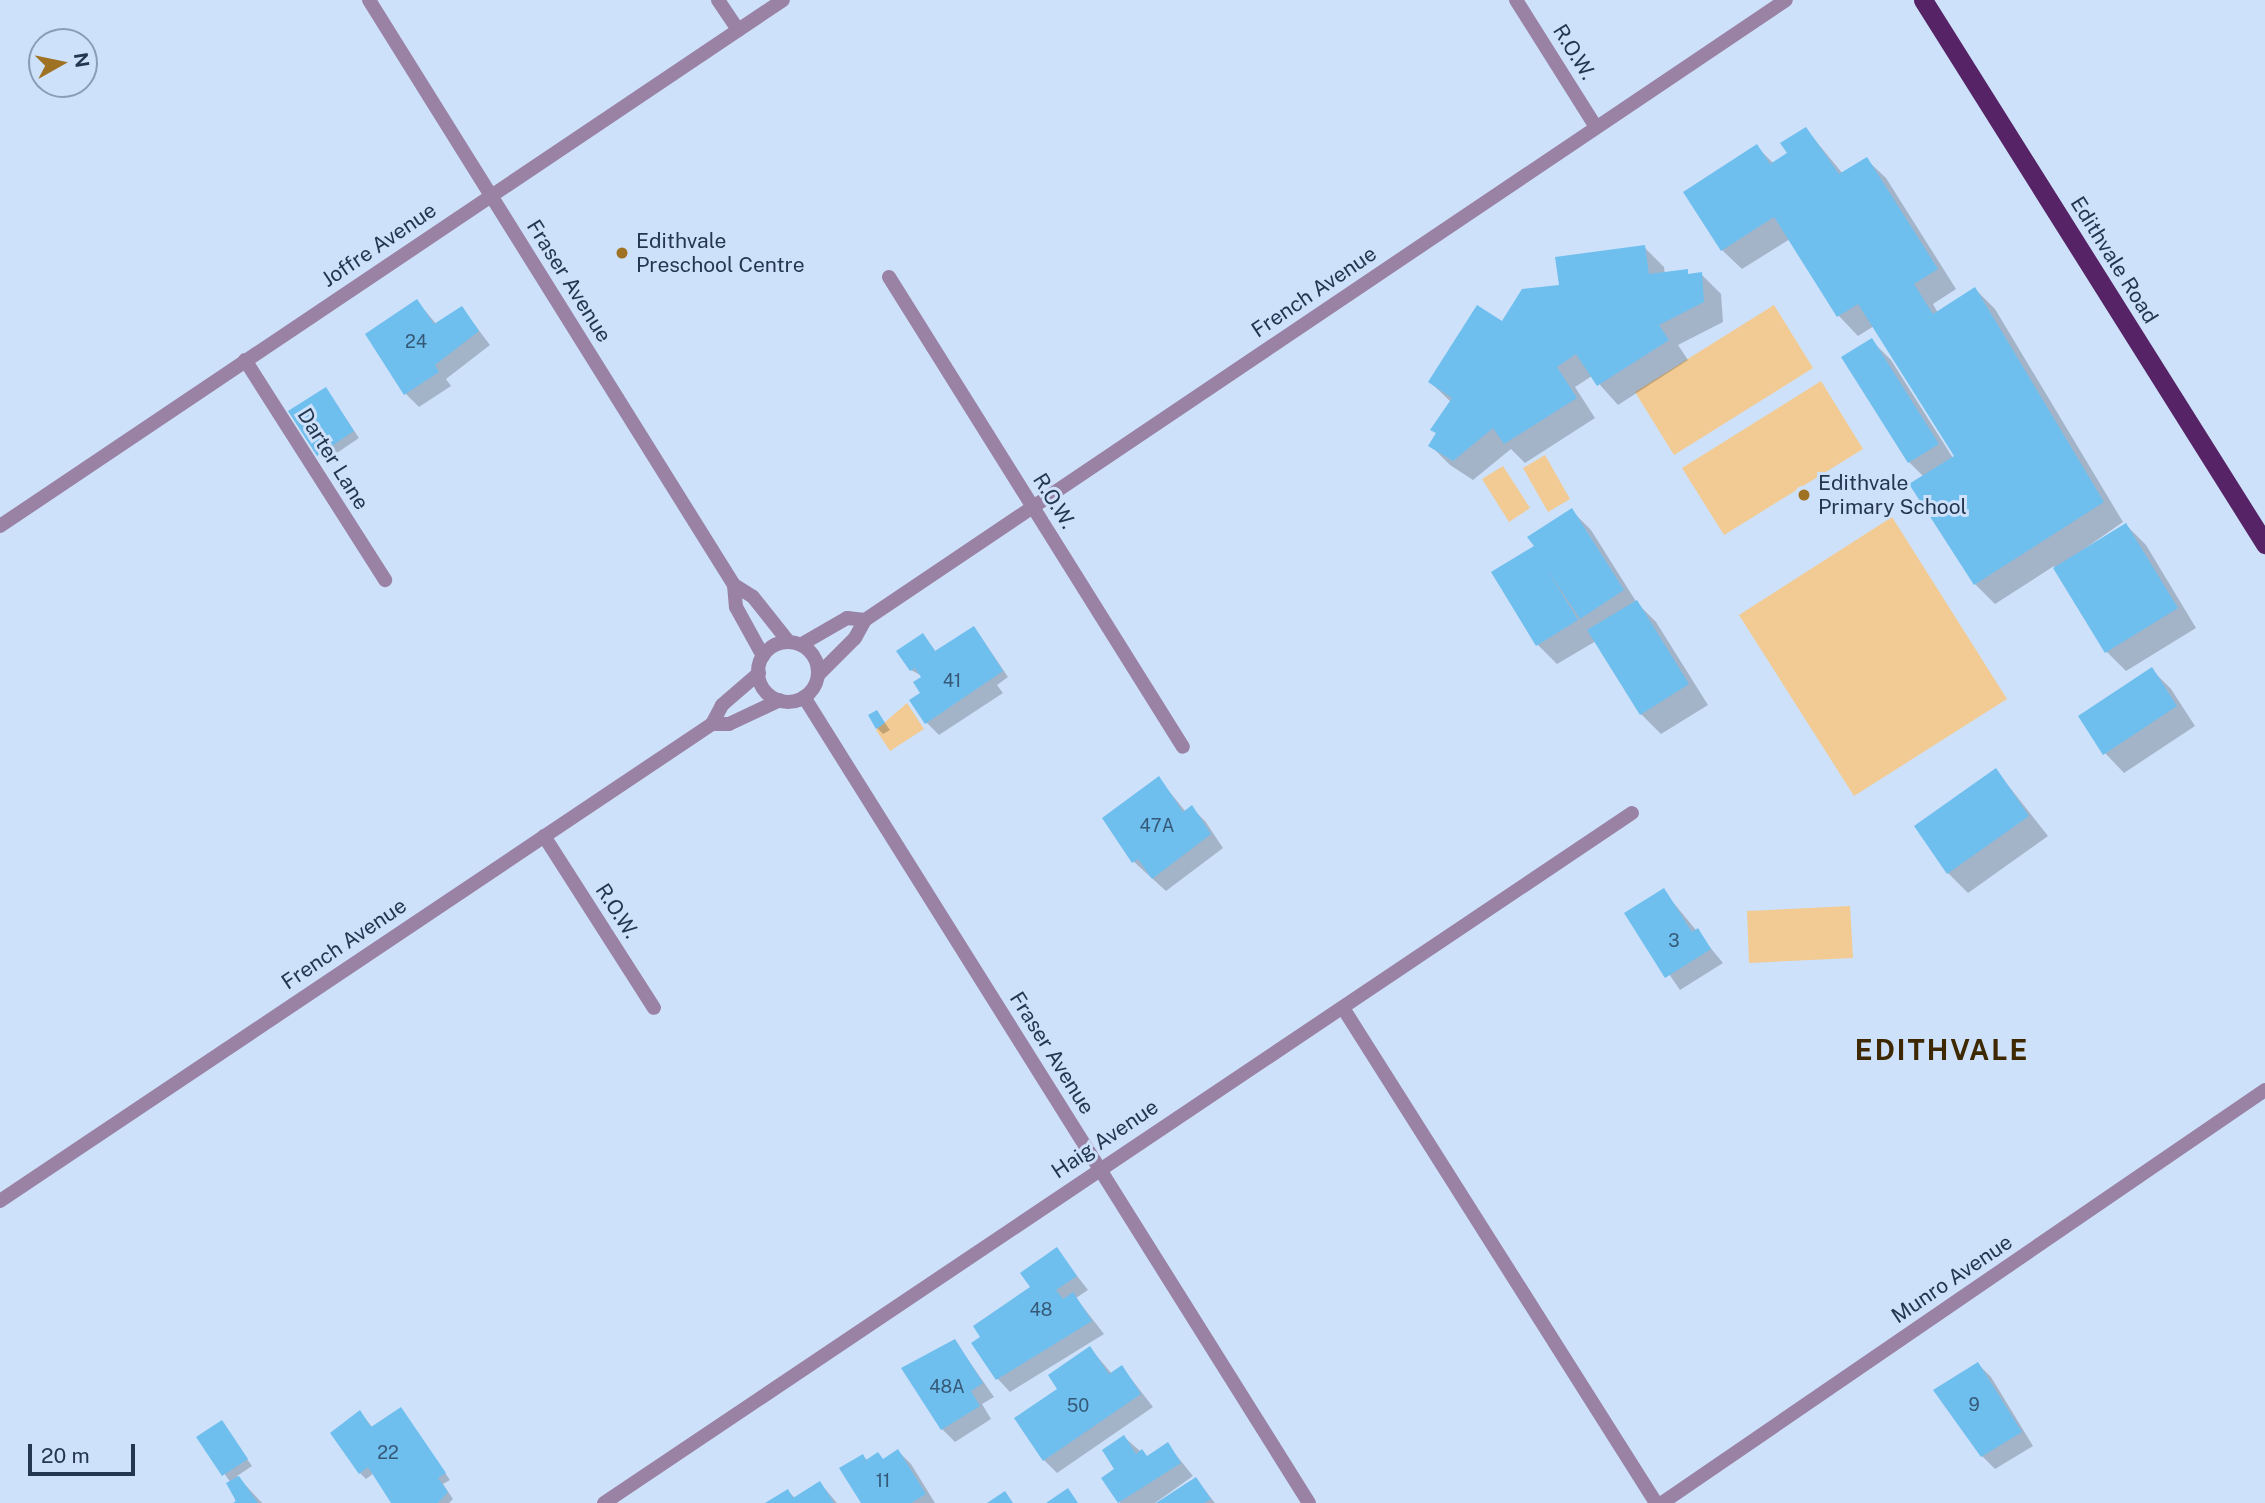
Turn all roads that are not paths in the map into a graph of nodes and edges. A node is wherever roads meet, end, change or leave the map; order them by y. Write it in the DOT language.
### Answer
graph roads {
  1 [pos="369,0"];
  2 [pos="718,0"];
  3 [pos="783,0"];
  4 [pos="1516,0"];
  5 [pos="1786,0"];
  6 [pos="1923,0"];
  7 [pos="738,30"];
  8 [pos="1596,127"];
  9 [pos="491,195"];
  10 [pos="889,277"];
  11 [pos="245,360"];
  12 [pos="1033,507"];
  13 [pos="0,526"];
  14 [pos="2265,544"];
  15 [pos="385,580"];
  16 [pos="734,584"];
  17 [pos="865,620"];
  18 [pos="795,643"];
  19 [pos="763,656"];
  20 [pos="759,673"];
  21 [pos="818,675"];
  22 [pos="804,697"];
  23 [pos="780,700"];
  24 [pos="712,724"];
  25 [pos="1183,747"];
  26 [pos="1632,813"];
  27 [pos="544,836"];
  28 [pos="654,1008"];
  29 [pos="1343,1008"];
  30 [pos="2265,1090"];
  31 [pos="1099,1167"];
  32 [pos="0,1201"];
  33 [pos="604,1503"];
  34 [pos="1309,1503"];
  35 [pos="1656,1503"];
  36 [pos="1662,1503"];
  1 -- 9 [label="street, Fraser Avenue"];
  2 -- 7 [label="street"];
  3 -- 7 [label="street, Joffre Avenue"];
  4 -- 8 [label="street, R.O.W."];
  5 -- 8 [label="street, French Avenue"];
  6 -- 14 [label="highway, Edithvale Road"];
  7 -- 9 [label="street, Joffre Avenue"];
  8 -- 12 [label="street, French Avenue"];
  9 -- 11 [label="street, Joffre Avenue"];
  9 -- 16 [label="street, Fraser Avenue"];
  10 -- 12 [label="street, R.O.W."];
  11 -- 13 [label="street, Joffre Avenue"];
  11 -- 15 [label="street, Darter Lane"];
  12 -- 17 [label="street, French Avenue"];
  12 -- 25 [label="street, R.O.W."];
  16 -- 18 [label="street, Fraser Avenue"];
  16 -- 19 [label="street, Fraser Avenue"];
  17 -- 18 [label="street, French Avenue"];
  17 -- 21 [label="street, French Avenue"];
  18 -- 19 [label="street"];
  18 -- 21 [label="street"];
  19 -- 20 [label="street"];
  20 -- 23 [label="street"];
  20 -- 24 [label="street, French Avenue"];
  21 -- 22 [label="street"];
  22 -- 23 [label="street"];
  22 -- 31 [label="street, Fraser Avenue"];
  23 -- 24 [label="street, French Avenue"];
  24 -- 27 [label="street, French Avenue"];
  26 -- 29 [label="street, Haig Avenue"];
  27 -- 28 [label="street, R.O.W."];
  27 -- 32 [label="street, French Avenue"];
  29 -- 31 [label="street, Haig Avenue"];
  29 -- 35 [label="street"];
  30 -- 36 [label="street, Munro Avenue"];
  31 -- 33 [label="street, Haig Avenue"];
  31 -- 34 [label="street, Fraser Avenue"];
}
